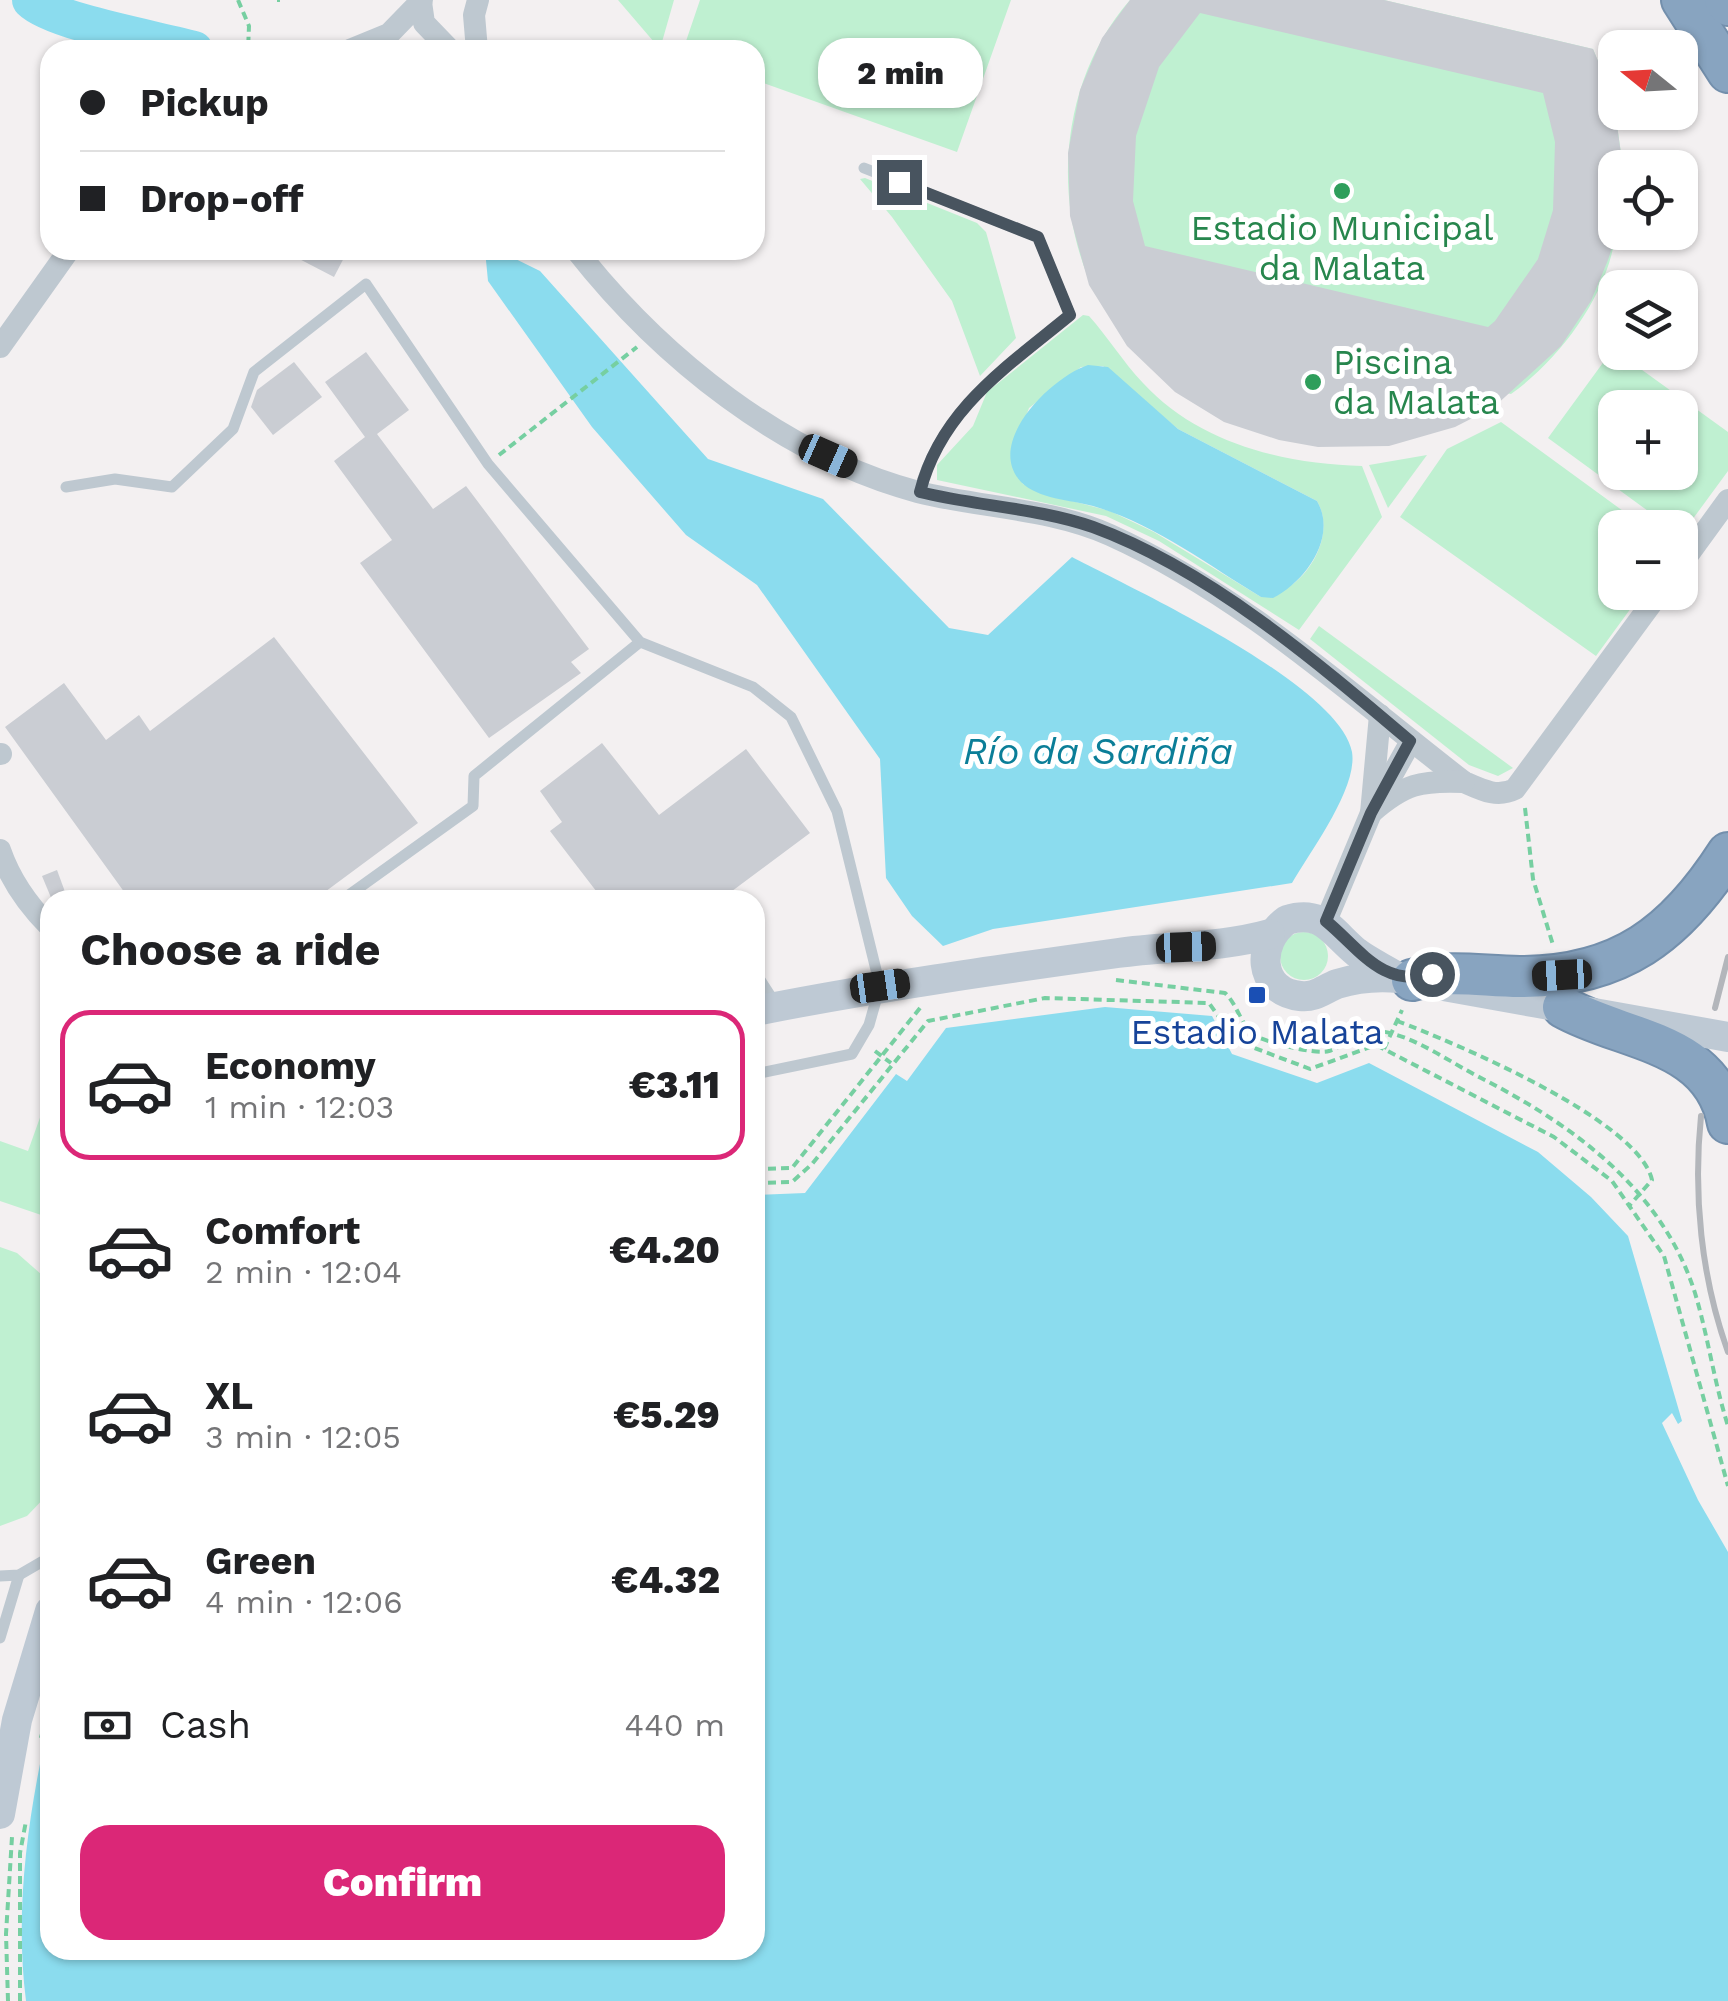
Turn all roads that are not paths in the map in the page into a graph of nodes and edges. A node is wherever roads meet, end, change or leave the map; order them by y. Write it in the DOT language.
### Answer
graph roads {
  1 [pos="478,0"];
  2 [pos="1682,0"];
  3 [pos="421,1"];
  4 [pos="374,40"];
  5 [pos="441,40"];
  6 [pos="476,40"];
  7 [pos="1728,72"];
  8 [pos="864,168"];
  9 [pos="62,260"];
  10 [pos="585,260"];
  11 [pos="0,347"];
  12 [pos="66,488"];
  13 [pos="920,492"];
  14 [pos="1728,500"];
  15 [pos="1698,541"];
  16 [pos="1647,610"];
  17 [pos="640,642"];
  18 [pos="1380,715"];
  19 [pos="1410,741"];
  20 [pos="1464,782"];
  21 [pos="1371,813"];
  22 [pos="0,850"];
  23 [pos="1728,853"];
  24 [pos="356,890"];
  25 [pos="40,918"];
  26 [pos="1334,930"];
  27 [pos="1270,934"];
  28 [pos="1216,946"];
  29 [pos="1270,977"];
  30 [pos="880,986"];
  31 [pos="1332,986"];
  32 [pos="1406,986"];
  33 [pos="1563,1007"];
  34 [pos="766,1009"];
  35 [pos="1728,1037"];
  36 [pos="765,1072"];
  37 [pos="1728,1123"];
  38 [pos="40,1562"];
  39 [pos="19,1574"];
  40 [pos="0,1576"];
  41 [pos="0,1638"];
  42 [pos="40,1645"];
  43 [pos="14,1812"];
  1 -- 6 [label="street"];
  2 -- 7 [label="highway"];
  3 -- 4 [label="street"];
  3 -- 5 [label="street"];
  8 -- 13 [label="lane"];
  9 -- 11 [label="street"];
  10 -- 13 [label="street"];
  12 -- 17 [label="lane"];
  13 -- 18 [label="street"];
  14 -- 15 [label="street"];
  16 -- 20 [label="street"];
  17 -- 24 [label="lane"];
  17 -- 30 [label="lane"];
  18 -- 19 [label="street"];
  18 -- 21 [label="street"];
  19 -- 20 [label="street"];
  19 -- 21 [label="street"];
  20 -- 21 [label="street"];
  21 -- 26 [label="street"];
  22 -- 25 [label="street"];
  23 -- 32 [label="highway"];
  26 -- 27 [label="main road"];
  26 -- 31 [label="main road"];
  26 -- 32 [label="main road"];
  27 -- 28 [label="main road"];
  27 -- 29 [label="main road"];
  28 -- 29 [label="main road"];
  28 -- 30 [label="main road"];
  29 -- 31 [label="main road"];
  30 -- 34 [label="main road"];
  30 -- 36 [label="lane"];
  31 -- 32 [label="main road"];
  32 -- 33 [label="main road"];
  33 -- 35 [label="main road"];
  33 -- 37 [label="highway"];
  38 -- 39 [label="lane"];
  39 -- 40 [label="lane"];
  39 -- 41 [label="lane"];
  42 -- 43 [label="main road"];
}
